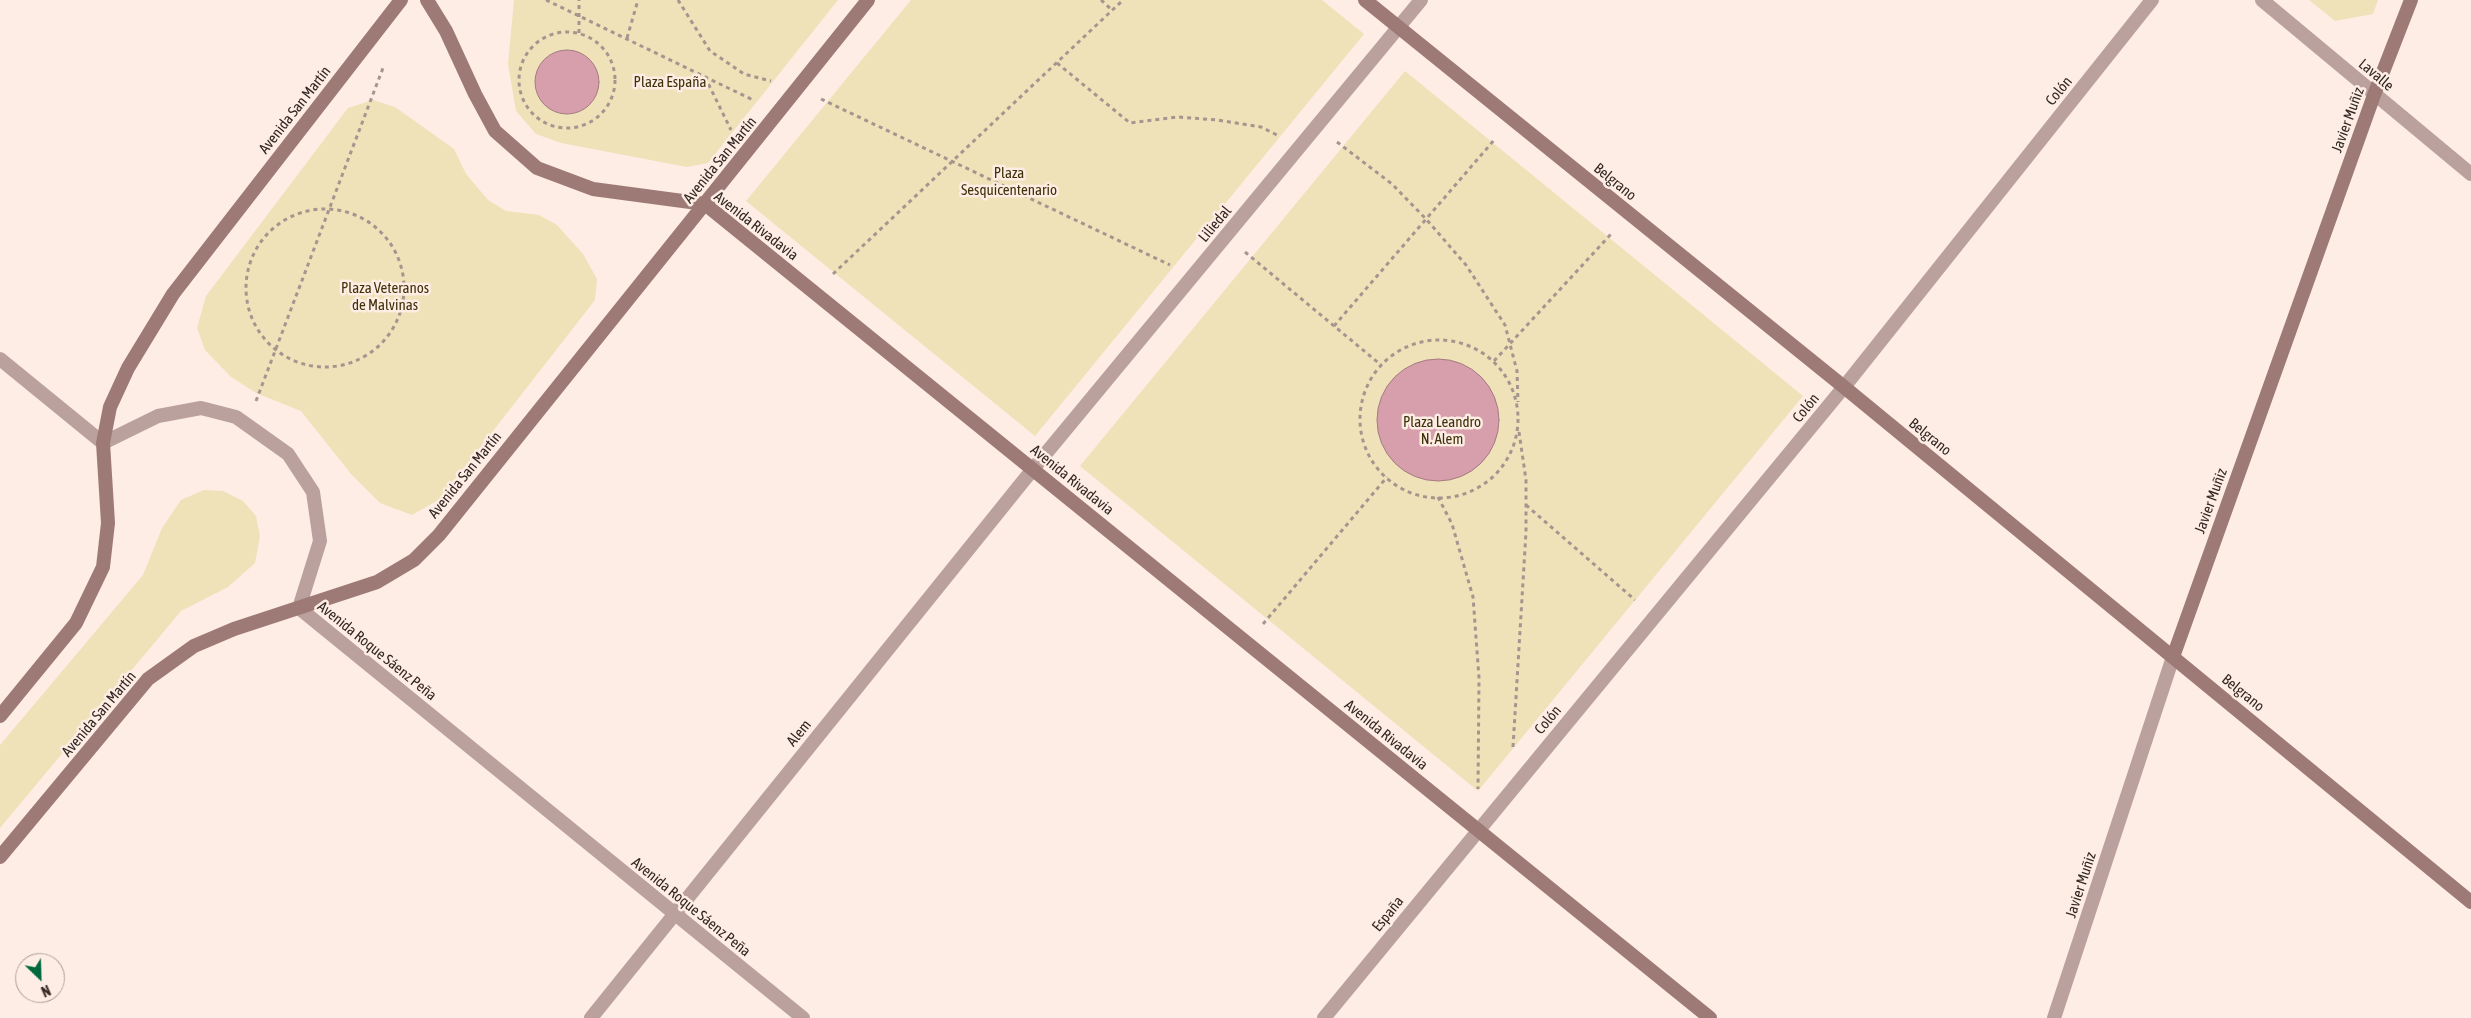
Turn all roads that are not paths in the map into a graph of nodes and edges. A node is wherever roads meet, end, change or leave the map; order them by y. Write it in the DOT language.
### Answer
graph roads {
  1 [pos="402,0"];
  2 [pos="427,0"];
  3 [pos="868,0"];
  4 [pos="1365,0"];
  5 [pos="1422,0"];
  6 [pos="2152,0"];
  7 [pos="2262,0"];
  8 [pos="2411,0"];
  9 [pos="1399,28"];
  10 [pos="2374,95"];
  11 [pos="2471,174"];
  12 [pos="706,204"];
  13 [pos="0,359"];
  14 [pos="1844,387"];
  15 [pos="103,443"];
  16 [pos="1033,469"];
  17 [pos="299,608"];
  18 [pos="2173,657"];
  19 [pos="0,716"];
  20 [pos="1478,830"];
  21 [pos="0,857"];
  22 [pos="2471,902"];
  23 [pos="674,914"];
  24 [pos="591,1018"];
  25 [pos="803,1018"];
  26 [pos="1324,1018"];
  27 [pos="1710,1018"];
  28 [pos="2054,1018"];
  1 -- 15 [label="main road, Avenida San Martín"];
  2 -- 12 [label="main road, Avenida Rivadavia"];
  3 -- 12 [label="main road, Avenida San Martín"];
  4 -- 9 [label="main road, Belgrano"];
  5 -- 9 [label="street, Liliedal"];
  6 -- 14 [label="street, Colón"];
  7 -- 10 [label="street, Lavalle"];
  8 -- 10 [label="main road, Javier Muñiz"];
  9 -- 14 [label="main road, Belgrano"];
  9 -- 16 [label="street, Liliedal"];
  10 -- 11 [label="street, Lavalle"];
  10 -- 18 [label="main road, Javier Muñiz"];
  12 -- 16 [label="main road, Avenida Rivadavia"];
  12 -- 17 [label="main road, Avenida San Martín"];
  13 -- 15 [label="street"];
  14 -- 18 [label="main road, Belgrano"];
  14 -- 20 [label="street, Colón"];
  15 -- 17 [label="street, Avenida Roque Sáenz Peña"];
  15 -- 19 [label="main road, Avenida San Martín"];
  16 -- 20 [label="main road, Avenida Rivadavia"];
  16 -- 23 [label="street, Alem"];
  17 -- 21 [label="main road, Avenida San Martín"];
  17 -- 23 [label="street, Avenida Roque Sáenz Peña"];
  18 -- 22 [label="main road, Belgrano"];
  18 -- 28 [label="street, Javier Muñiz"];
  20 -- 26 [label="street, España"];
  20 -- 27 [label="main road, Avenida Rivadavia"];
  23 -- 24 [label="street, Alem"];
  23 -- 25 [label="street, Avenida Roque Sáenz Peña"];
}
